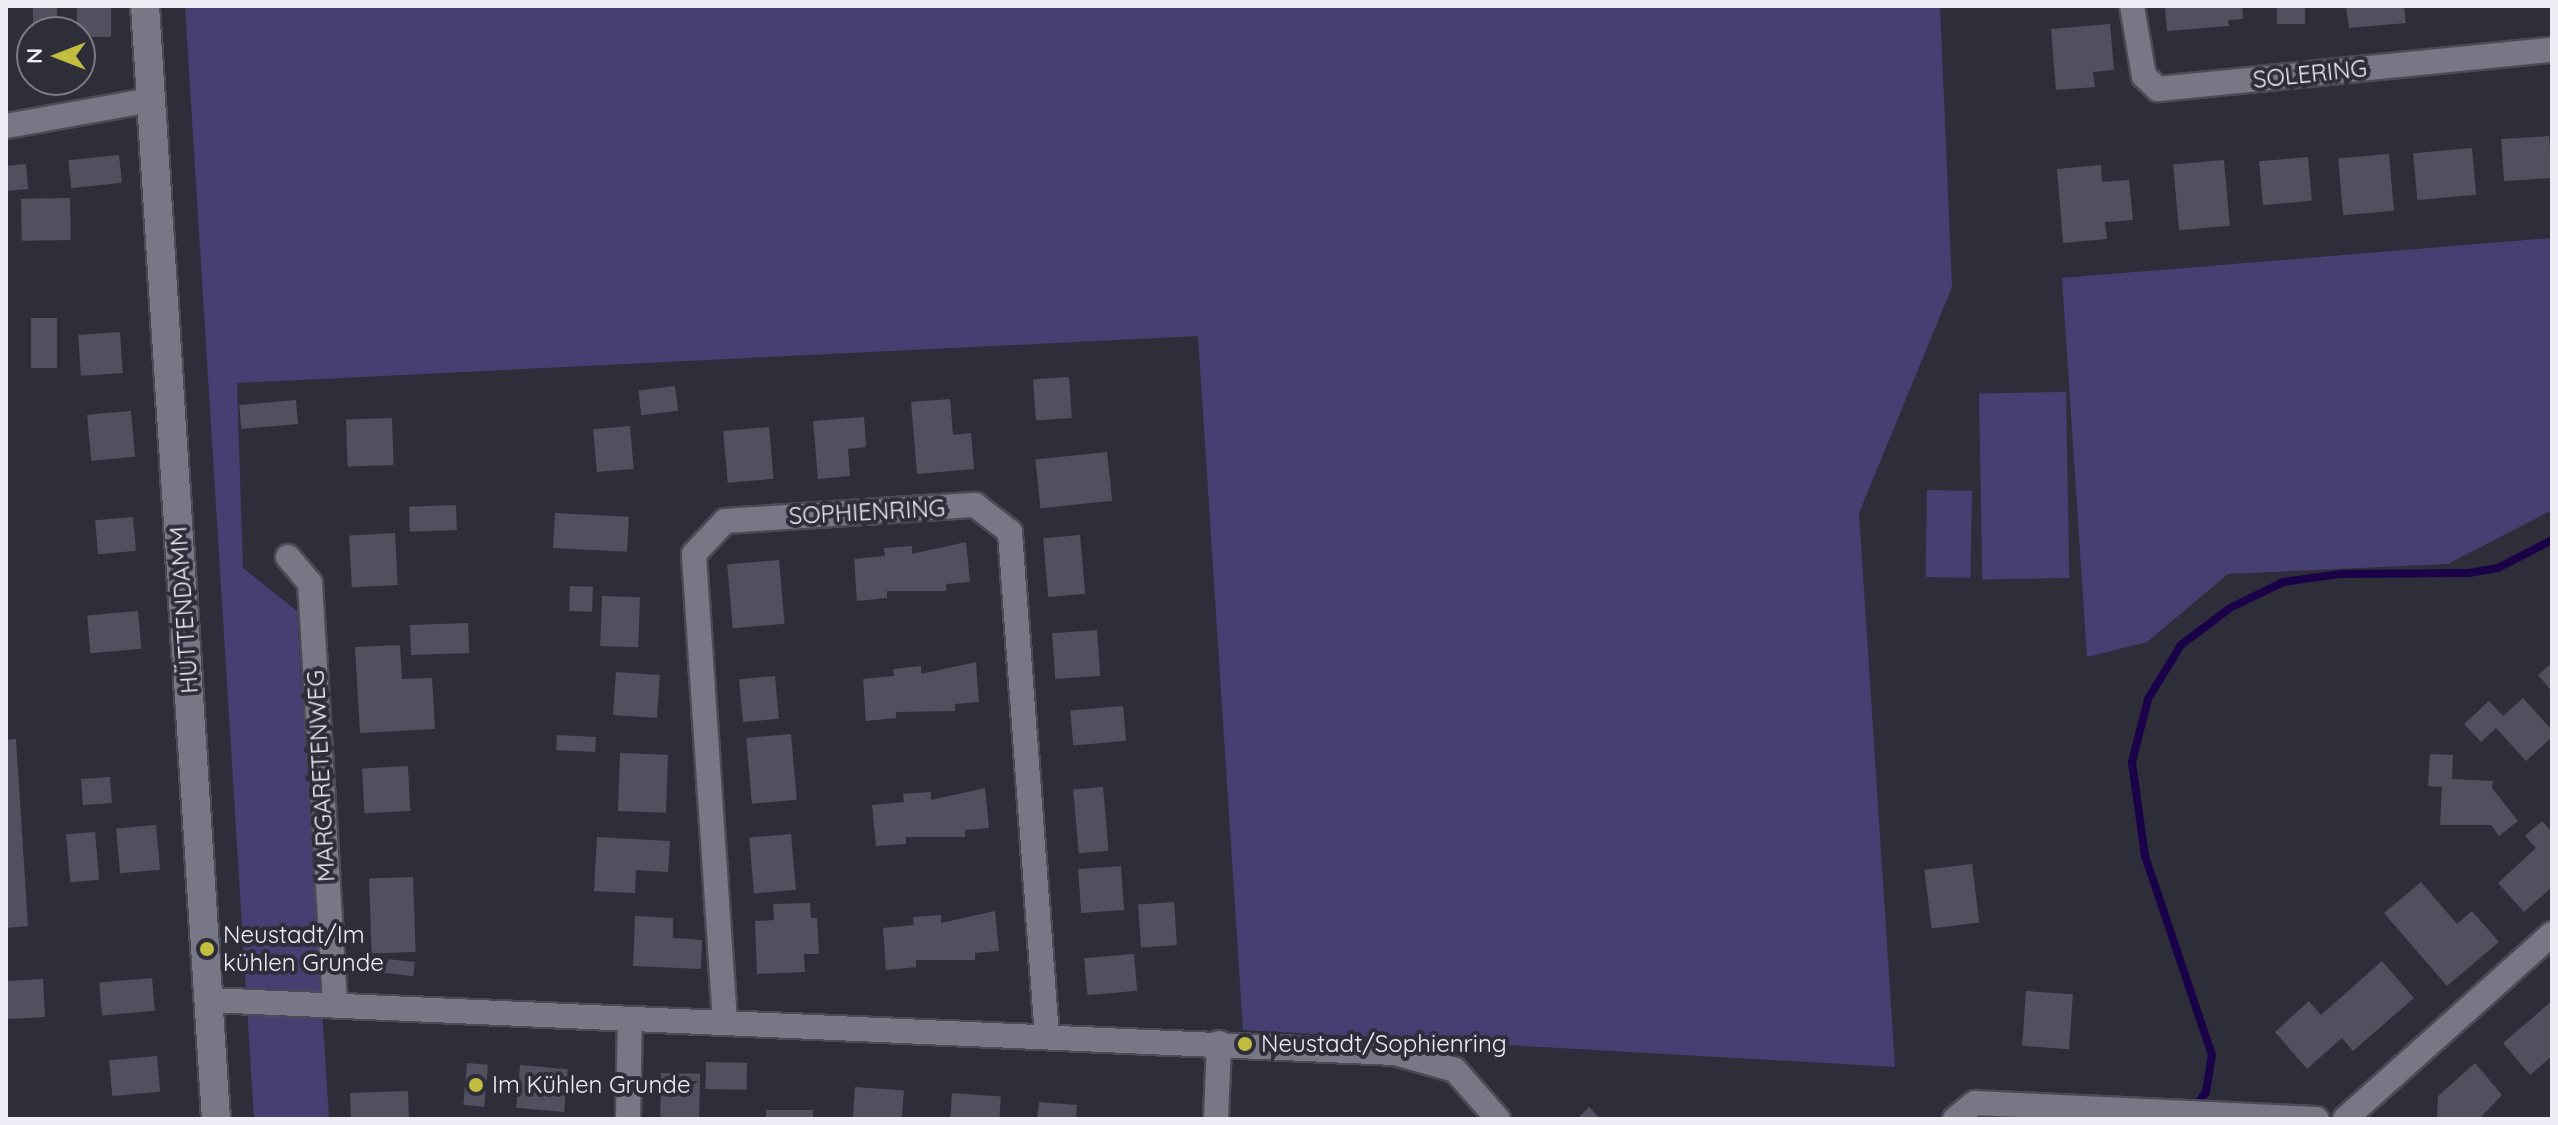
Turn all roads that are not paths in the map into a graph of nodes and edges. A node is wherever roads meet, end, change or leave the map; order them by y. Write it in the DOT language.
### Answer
graph roads {
  1 [pos="145,6"];
  2 [pos="2132,6"];
  3 [pos="2552,50"];
  4 [pos="150,100"];
  5 [pos="6,126"];
  6 [pos="288,557"];
  7 [pos="2552,934"];
  8 [pos="209,1000"];
  9 [pos="335,1003"];
  10 [pos="630,1019"];
  11 [pos="725,1022"];
  12 [pos="1047,1037"];
  13 [pos="1219,1043"];
  14 [pos="216,1119"];
  15 [pos="628,1119"];
  16 [pos="1216,1119"];
  17 [pos="1498,1119"];
  18 [pos="1955,1119"];
  19 [pos="2317,1119"];
  20 [pos="2345,1119"];
  1 -- 4 [label="street, HÜTTENDAMM"];
  2 -- 3 [label="street, SOLERING"];
  4 -- 5 [label="street"];
  4 -- 8 [label="street, HÜTTENDAMM"];
  6 -- 9 [label="street, MARGARETENWEG"];
  7 -- 20 [label="street"];
  8 -- 9 [label="street"];
  8 -- 14 [label="street, HÜTTENDAMM"];
  9 -- 10 [label="street"];
  10 -- 11 [label="street"];
  10 -- 15 [label="street"];
  11 -- 12 [label="street"];
  11 -- 12 [label="street, SOPHIENRING"];
  12 -- 13 [label="street"];
  13 -- 16 [label="street"];
  13 -- 17 [label="street"];
  18 -- 19 [label="street"];
}
